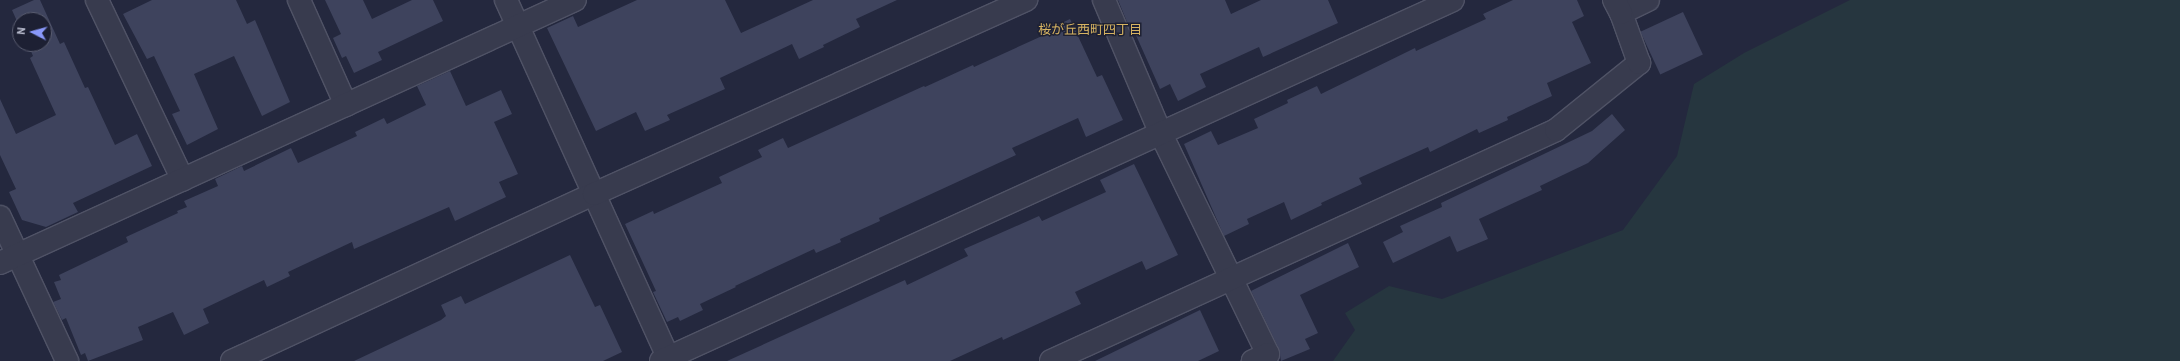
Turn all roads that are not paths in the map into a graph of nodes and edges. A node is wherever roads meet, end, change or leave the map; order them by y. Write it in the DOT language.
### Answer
graph roads {
  1 [pos="97,0"];
  2 [pos="298,0"];
  3 [pos="506,0"];
  4 [pos="575,0"];
  5 [pos="1026,0"];
  6 [pos="1104,0"];
  7 [pos="1453,0"];
  8 [pos="1648,0"];
  9 [pos="1618,6"];
  10 [pos="518,26"];
  11 [pos="346,105"];
  12 [pos="1161,134"];
  13 [pos="183,180"];
  14 [pos="594,194"];
  15 [pos="0,217"];
  16 [pos="9,259"];
  17 [pos="1231,278"];
  18 [pos="667,360"];
  19 [pos="67,361"];
  20 [pos="232,361"];
  21 [pos="1051,361"];
  22 [pos="1253,361"];
  1 -- 13 [label="street"];
  2 -- 11 [label="street"];
  3 -- 10 [label="street"];
  4 -- 10 [label="street"];
  5 -- 14 [label="street"];
  6 -- 12 [label="street"];
  7 -- 12 [label="street"];
  8 -- 9 [label="street"];
  9 -- 17 [label="street"];
  10 -- 11 [label="street"];
  10 -- 14 [label="street"];
  11 -- 13 [label="street"];
  12 -- 17 [label="street"];
  12 -- 18 [label="street"];
  13 -- 16 [label="street"];
  14 -- 18 [label="street"];
  14 -- 20 [label="street"];
  15 -- 16 [label="street"];
  16 -- 19 [label="street"];
  17 -- 21 [label="street"];
  17 -- 22 [label="street"];
}
